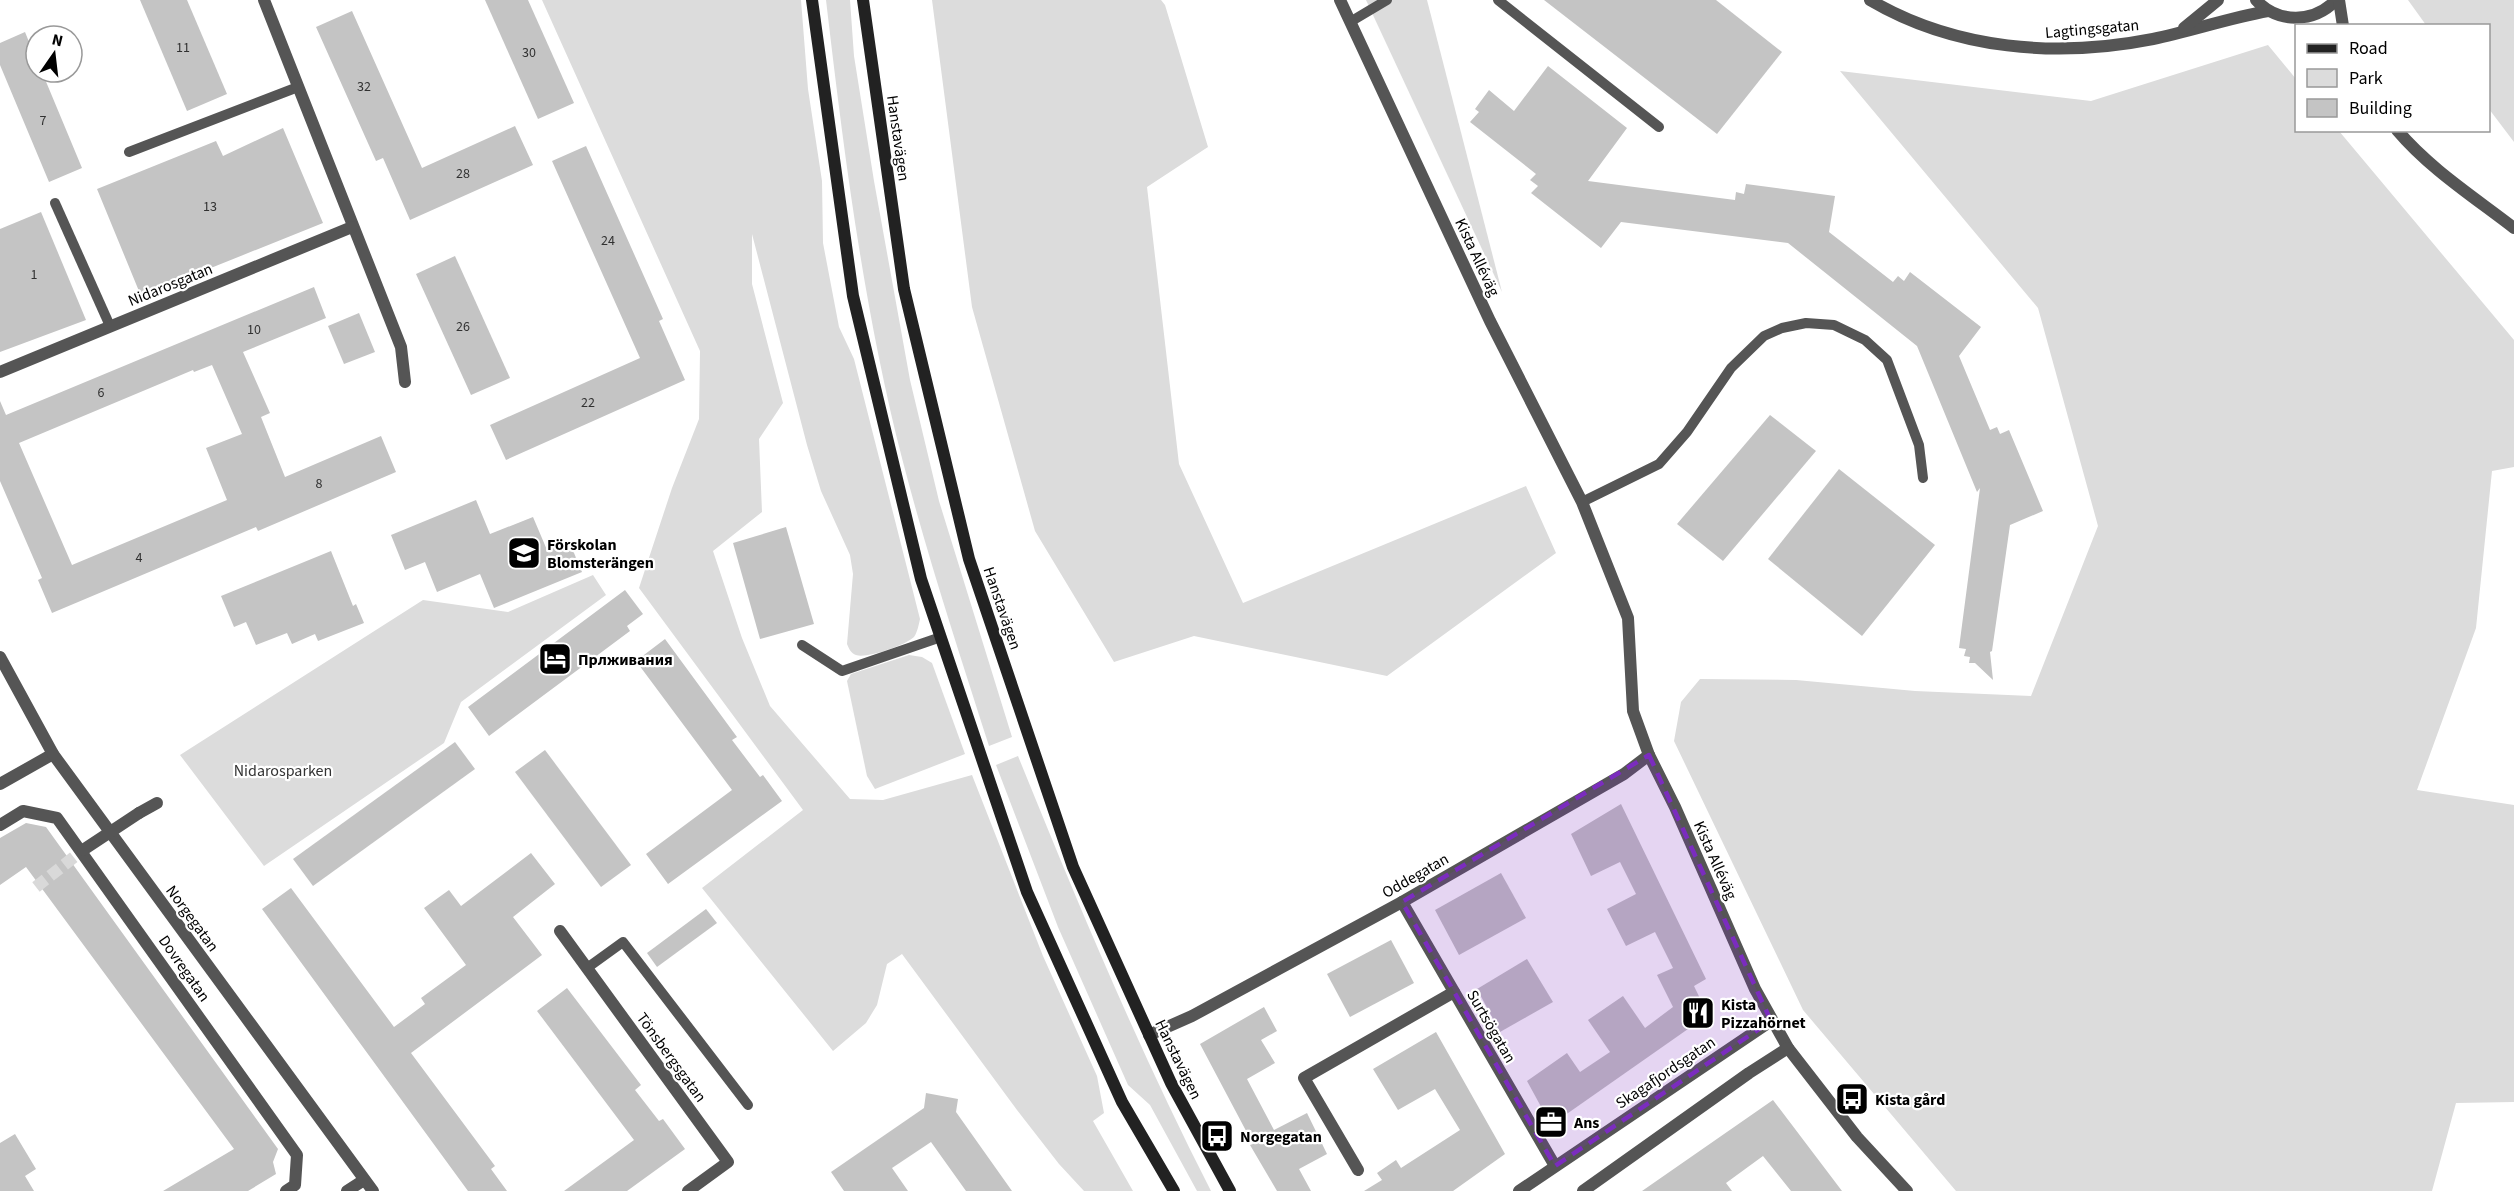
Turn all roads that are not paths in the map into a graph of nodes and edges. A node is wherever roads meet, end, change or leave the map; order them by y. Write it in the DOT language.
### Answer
graph roads {
  1 [pos="264,0"];
  2 [pos="812,0"];
  3 [pos="863,0"];
  4 [pos="1340,0"];
  5 [pos="1387,0"];
  6 [pos="1498,0"];
  7 [pos="1870,0"];
  8 [pos="2218,0"];
  9 [pos="2256,0"];
  10 [pos="2337,0"];
  11 [pos="2268,11"];
  12 [pos="1350,22"];
  13 [pos="2298,22"];
  14 [pos="2343,24"];
  15 [pos="2181,31"];
  16 [pos="298,87"];
  17 [pos="1659,126"];
  18 [pos="2399,132"];
  19 [pos="129,152"];
  20 [pos="55,203"];
  21 [pos="352,227"];
  22 [pos="2514,228"];
  23 [pos="110,326"];
  24 [pos="0,372"];
  25 [pos="405,382"];
  26 [pos="1923,478"];
  27 [pos="1582,502"];
  28 [pos="941,637"];
  29 [pos="802,645"];
  30 [pos="0,657"];
  31 [pos="53,754"];
  32 [pos="1648,755"];
  33 [pos="0,784"];
  34 [pos="157,803"];
  35 [pos="0,825"];
  36 [pos="83,850"];
  37 [pos="1402,902"];
  38 [pos="560,931"];
  39 [pos="587,968"];
  40 [pos="1454,992"];
  41 [pos="1771,1021"];
  42 [pos="1149,1035"];
  43 [pos="1788,1048"];
  44 [pos="748,1105"];
  45 [pos="1556,1166"];
  46 [pos="1358,1170"];
  47 [pos="364,1180"];
  48 [pos="286,1191"];
  49 [pos="347,1191"];
  50 [pos="373,1191"];
  51 [pos="688,1191"];
  52 [pos="1174,1191"];
  53 [pos="1230,1191"];
  54 [pos="1519,1191"];
  55 [pos="1583,1191"];
  56 [pos="1907,1191"];
  1 -- 16 [label="street"];
  2 -- 28 [label="main road"];
  3 -- 42 [label="main road, Hanstavägen"];
  4 -- 12 [label="street, Kista Alléväg"];
  5 -- 12 [label="lane"];
  6 -- 17 [label="lane"];
  7 -- 15 [label="street, Lagtingsgatan"];
  8 -- 15 [label="street, Lagtingsgatan"];
  9 -- 11 [label="street"];
  10 -- 13 [label="street"];
  10 -- 14 [label="street"];
  11 -- 13 [label="street"];
  11 -- 15 [label="street, Lagtingsgatan"];
  12 -- 27 [label="street, Kista Alléväg"];
  16 -- 19 [label="lane"];
  16 -- 21 [label="street"];
  18 -- 22 [label="street"];
  20 -- 23 [label="lane"];
  21 -- 23 [label="street, Nidarosgatan"];
  21 -- 25 [label="street"];
  23 -- 24 [label="street, Nidarosgatan"];
  26 -- 27 [label="lane"];
  27 -- 32 [label="street, Kista Alléväg"];
  28 -- 29 [label="lane"];
  28 -- 52 [label="main road"];
  30 -- 31 [label="street, Norgegatan"];
  31 -- 33 [label="street"];
  31 -- 47 [label="street, Norgegatan"];
  32 -- 37 [label="street, Oddegatan"];
  32 -- 41 [label="street, Kista Alléväg"];
  34 -- 36 [label="street, bridge"];
  35 -- 48 [label="street, Dovregatan"];
  37 -- 40 [label="street, Surtsögatan"];
  37 -- 42 [label="street, Oddegatan"];
  38 -- 39 [label="street, Tönsbergsgatan"];
  39 -- 44 [label="lane"];
  39 -- 51 [label="street, Tönsbergsgatan"];
  40 -- 45 [label="street, Surtsögatan"];
  40 -- 46 [label="street"];
  41 -- 43 [label="street, Kista Alléväg"];
  41 -- 45 [label="street, Skagafjordsgatan"];
  42 -- 53 [label="main road, Hanstavägen"];
  43 -- 55 [label="street"];
  43 -- 56 [label="street, Kista Alléväg"];
  45 -- 54 [label="street, Skagafjordsgatan"];
  47 -- 49 [label="street"];
  47 -- 50 [label="street, Norgegatan"];
}
